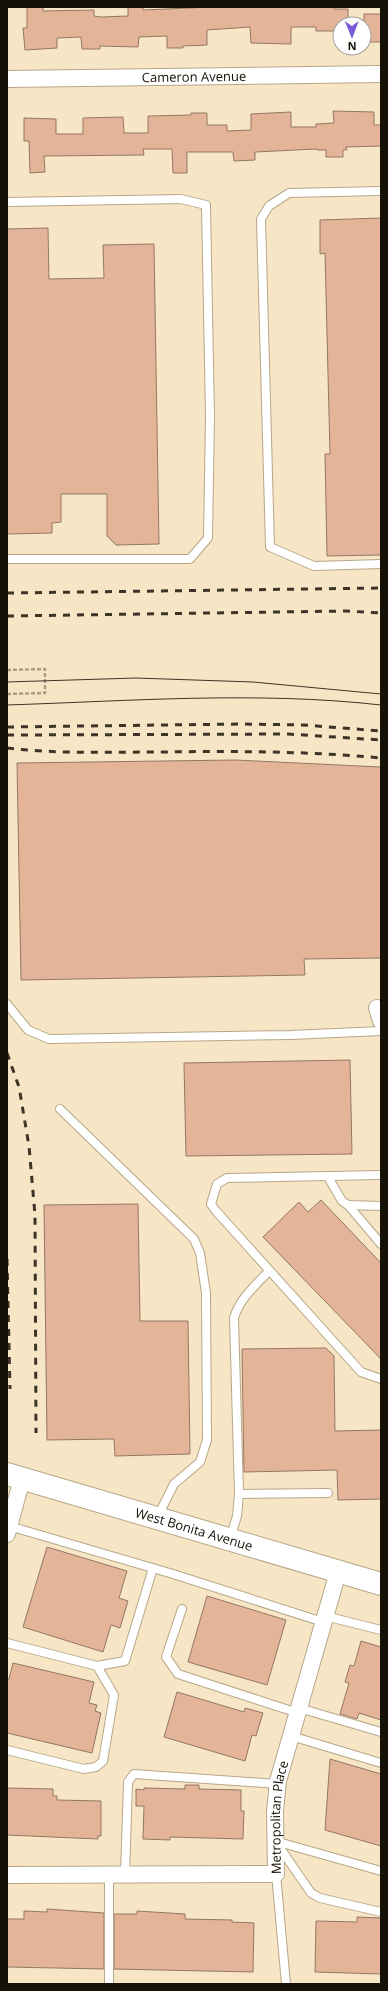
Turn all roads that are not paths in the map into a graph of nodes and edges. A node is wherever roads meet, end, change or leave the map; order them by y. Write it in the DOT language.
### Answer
graph roads {
  1 [pos="381,74"];
  2 [pos="7,79"];
  3 [pos="381,191"];
  4 [pos="7,202"];
  5 [pos="7,559"];
  6 [pos="381,564"];
  7 [pos="7,1004"];
  8 [pos="381,1031"];
  9 [pos="60,1109"];
  10 [pos="381,1175"];
  11 [pos="328,1176"];
  12 [pos="348,1205"];
  13 [pos="381,1206"];
  14 [pos="381,1244"];
  15 [pos="269,1271"];
  16 [pos="381,1379"];
  17 [pos="15,1477"];
  18 [pos="328,1493"];
  19 [pos="239,1494"];
  20 [pos="156,1518"];
  21 [pos="8,1530"];
  22 [pos="230,1540"];
  23 [pos="153,1568"];
  24 [pos="338,1572"];
  25 [pos="381,1584"];
  26 [pos="182,1609"];
  27 [pos="324,1619"];
  28 [pos="381,1630"];
  29 [pos="7,1643"];
  30 [pos="97,1666"];
  31 [pos="298,1711"];
  32 [pos="381,1732"];
  33 [pos="291,1736"];
  34 [pos="7,1750"];
  35 [pos="381,1763"];
  36 [pos="278,1784"];
  37 [pos="275,1841"];
  38 [pos="381,1871"];
  39 [pos="117,1874"];
  40 [pos="276,1874"];
  41 [pos="7,1875"];
  42 [pos="381,1912"];
  43 [pos="108,1984"];
  44 [pos="286,1984"];
  1 -- 2 [label="street, Cameron Avenue"];
  3 -- 6 [label="lane"];
  4 -- 5 [label="lane"];
  7 -- 8 [label="lane"];
  9 -- 20 [label="lane"];
  10 -- 11 [label="lane"];
  11 -- 12 [label="lane"];
  11 -- 15 [label="lane"];
  12 -- 13 [label="lane"];
  12 -- 14 [label="lane"];
  15 -- 16 [label="lane"];
  15 -- 19 [label="lane"];
  17 -- 20 [label="main road, West Bonita Avenue"];
  17 -- 21 [label="street"];
  18 -- 19 [label="lane"];
  19 -- 22 [label="lane"];
  20 -- 22 [label="main road, West Bonita Avenue"];
  21 -- 23 [label="lane"];
  22 -- 24 [label="main road, West Bonita Avenue"];
  23 -- 27 [label="lane"];
  23 -- 30 [label="lane"];
  24 -- 25 [label="main road, West Bonita Avenue"];
  24 -- 27 [label="street, Metropolitan Place"];
  26 -- 31 [label="lane"];
  27 -- 28 [label="lane"];
  27 -- 31 [label="street, Metropolitan Place"];
  29 -- 30 [label="lane"];
  30 -- 34 [label="lane"];
  31 -- 32 [label="lane"];
  31 -- 33 [label="street, Metropolitan Place"];
  33 -- 35 [label="lane"];
  33 -- 36 [label="street, Metropolitan Place"];
  36 -- 37 [label="street, Metropolitan Place"];
  36 -- 39 [label="lane"];
  37 -- 38 [label="lane"];
  37 -- 40 [label="street, Metropolitan Place"];
  37 -- 42 [label="lane"];
  39 -- 40 [label="street, Metropolitan Place"];
  39 -- 41 [label="street, Metropolitan Place"];
  39 -- 43 [label="lane"];
  40 -- 44 [label="lane"];
}
